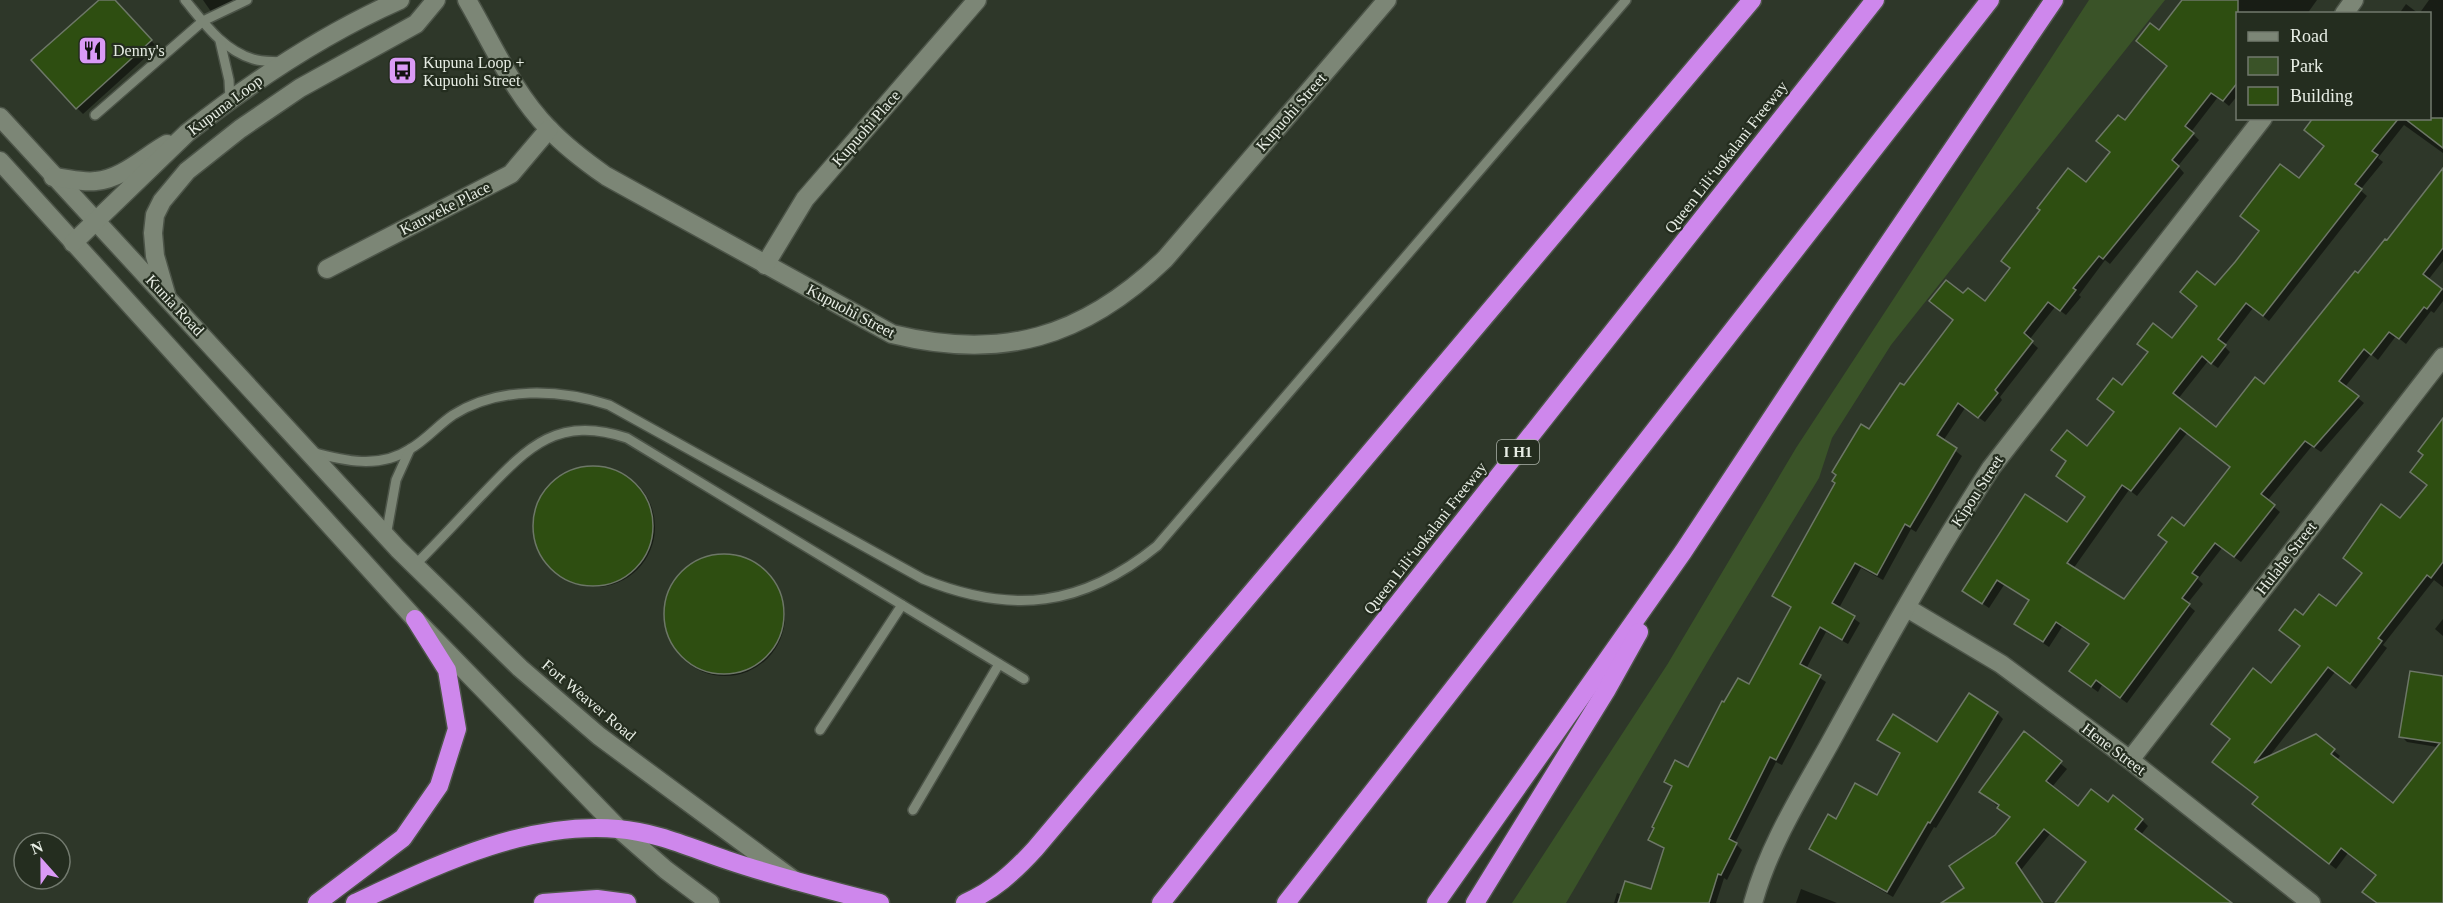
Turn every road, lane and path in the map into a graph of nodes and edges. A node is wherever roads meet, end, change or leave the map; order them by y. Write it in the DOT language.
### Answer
graph roads {
  1 [pos="185,0"];
  2 [pos="247,0"];
  3 [pos="400,0"];
  4 [pos="436,0"];
  5 [pos="467,0"];
  6 [pos="977,0"];
  7 [pos="1387,0"];
  8 [pos="1626,0"];
  9 [pos="1752,0"];
  10 [pos="1875,0"];
  11 [pos="1990,0"];
  12 [pos="2054,0"];
  13 [pos="203,21"];
  14 [pos="220,41"];
  15 [pos="284,62"];
  16 [pos="230,101"];
  17 [pos="95,115"];
  18 [pos="0,117"];
  19 [pos="2261,120"];
  20 [pos="549,129"];
  21 [pos="188,133"];
  22 [pos="0,161"];
  23 [pos="53,177"];
  24 [pos="95,222"];
  25 [pos="73,243"];
  26 [pos="765,265"];
  27 [pos="327,269"];
  28 [pos="166,296"];
  29 [pos="2443,357"];
  30 [pos="410,449"];
  31 [pos="310,452"];
  32 [pos="348,494"];
  33 [pos="386,536"];
  34 [pos="1683,552"];
  35 [pos="414,566"];
  36 [pos="902,605"];
  37 [pos="1908,608"];
  38 [pos="415,620"];
  39 [pos="999,664"];
  40 [pos="1024,679"];
  41 [pos="820,730"];
  42 [pos="2130,760"];
  43 [pos="913,810"];
  44 [pos="619,829"];
  45 [pos="796,882"];
  46 [pos="317,903"];
  47 [pos="355,903"];
  48 [pos="543,903"];
  49 [pos="627,903"];
  50 [pos="710,903"];
  51 [pos="831,903"];
  52 [pos="880,903"];
  53 [pos="965,903"];
  54 [pos="1161,903"];
  55 [pos="1286,903"];
  56 [pos="1436,903"];
  57 [pos="1475,903"];
  58 [pos="1754,903"];
  59 [pos="2311,903"];
  1 -- 13 [label="lane"];
  2 -- 13 [label="lane"];
  3 -- 15 [label="street, Kupuna Loop"];
  4 -- 28 [label="street, Kupuna Loop"];
  5 -- 20 [label="street, Kupuohi Street"];
  6 -- 26 [label="street, Kupuohi Place"];
  7 -- 26 [label="street, Kupuohi Street"];
  8 -- 30 [label="lane"];
  9 -- 53 [label="highway"];
  10 -- 54 [label="highway, Queen Liliʻuokalani Freeway / I H1"];
  11 -- 55 [label="highway"];
  12 -- 34 [label="highway"];
  13 -- 14 [label="lane"];
  13 -- 17 [label="lane"];
  14 -- 15 [label="lane"];
  14 -- 16 [label="lane"];
  15 -- 16 [label="street, Kupuna Loop"];
  16 -- 21 [label="street, Kupuna Loop"];
  18 -- 23 [label="street, Kunia Road"];
  19 -- 37 [label="street, Kipou Street"];
  20 -- 26 [label="street, Kupuohi Street"];
  20 -- 27 [label="street, Kauweke Place"];
  21 -- 23 [label="street"];
  21 -- 24 [label="street, Kupuna Loop"];
  22 -- 25 [label="street, Kunia Road"];
  23 -- 24 [label="street, Kunia Road"];
  24 -- 25 [label="street, Kupuna Loop"];
  24 -- 28 [label="street, Kunia Road"];
  25 -- 38 [label="street, Kunia Road"];
  28 -- 31 [label="street, Kunia Road"];
  29 -- 42 [label="street, Hulahe Street"];
  30 -- 31 [label="lane"];
  30 -- 33 [label="lane"];
  31 -- 32 [label="street, Kunia Road"];
  32 -- 33 [label="street, Fort Weaver Road"];
  33 -- 35 [label="street, Fort Weaver Road"];
  34 -- 56 [label="highway"];
  34 -- 57 [label="highway"];
  35 -- 36 [label="lane"];
  35 -- 45 [label="street, Fort Weaver Road"];
  36 -- 39 [label="lane"];
  36 -- 41 [label="lane"];
  37 -- 42 [label="street, Hene Street"];
  37 -- 58 [label="street, Kipou Street"];
  38 -- 44 [label="street"];
  38 -- 46 [label="highway"];
  39 -- 40 [label="lane"];
  39 -- 43 [label="lane"];
  42 -- 59 [label="street, Hene Street"];
  44 -- 45 [label="highway"];
  44 -- 47 [label="highway"];
  44 -- 50 [label="street"];
  45 -- 51 [label="highway, Fort Weaver Road"];
  45 -- 52 [label="highway"];
  48 -- 49 [label="highway"];
}
